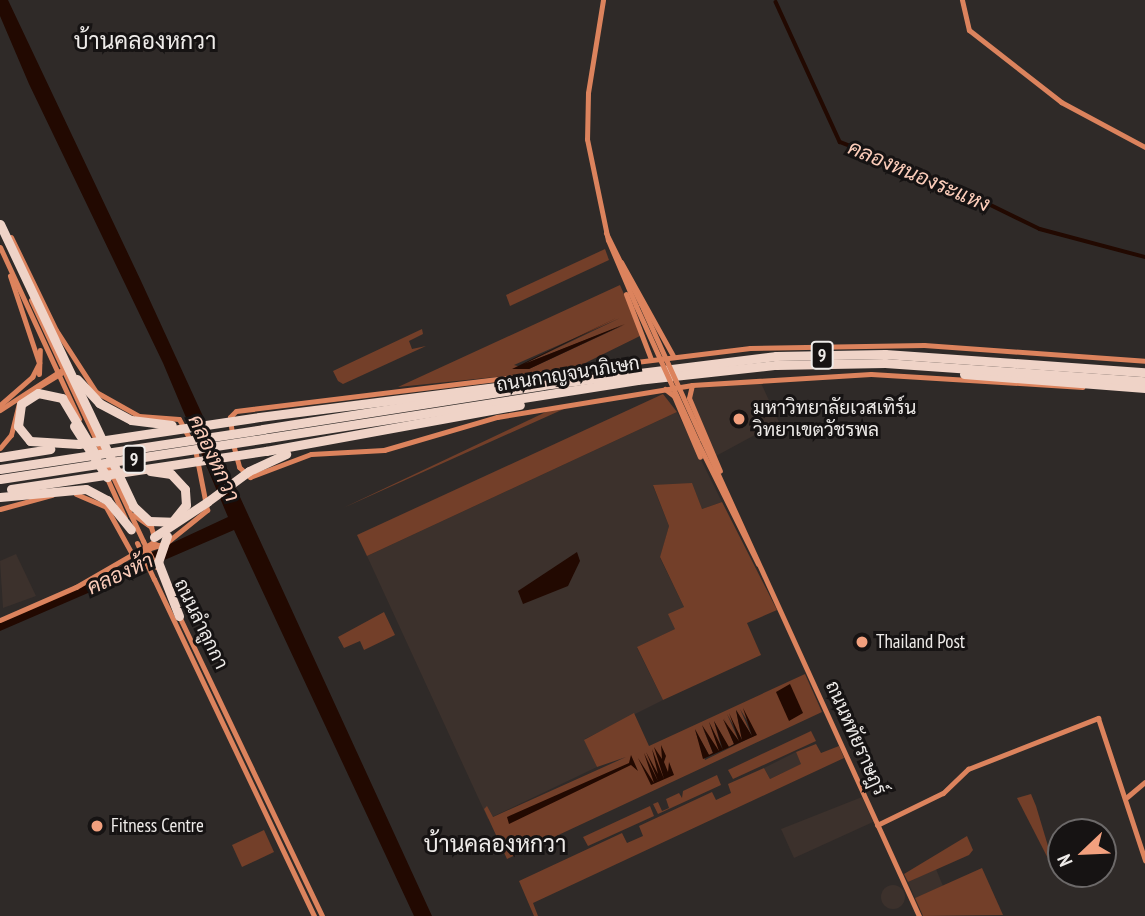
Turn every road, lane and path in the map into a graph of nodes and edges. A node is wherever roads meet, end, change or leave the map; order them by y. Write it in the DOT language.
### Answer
graph roads {
  1 [pos="603,0"];
  2 [pos="962,0"];
  3 [pos="1145,147"];
  4 [pos="0,217"];
  5 [pos="0,224"];
  6 [pos="0,230"];
  7 [pos="0,247"];
  8 [pos="6,261"];
  9 [pos="619,263"];
  10 [pos="10,277"];
  11 [pos="34,282"];
  12 [pos="34,295"];
  13 [pos="50,332"];
  14 [pos="662,340"];
  15 [pos="47,344"];
  16 [pos="649,345"];
  17 [pos="673,356"];
  18 [pos="651,359"];
  19 [pos="1145,360"];
  20 [pos="924,366"];
  21 [pos="1145,372"];
  22 [pos="62,374"];
  23 [pos="1067,376"];
  24 [pos="44,381"];
  25 [pos="1145,381"];
  26 [pos="1095,384"];
  27 [pos="543,385"];
  28 [pos="692,385"];
  29 [pos="36,388"];
  30 [pos="664,389"];
  31 [pos="1145,390"];
  32 [pos="555,395"];
  33 [pos="58,397"];
  34 [pos="11,400"];
  35 [pos="0,408"];
  36 [pos="232,416"];
  37 [pos="82,425"];
  38 [pos="265,434"];
  39 [pos="79,444"];
  40 [pos="320,444"];
  41 [pos="0,448"];
  42 [pos="93,450"];
  43 [pos="0,457"];
  44 [pos="0,469"];
  45 [pos="127,473"];
  46 [pos="107,477"];
  47 [pos="0,479"];
  48 [pos="122,483"];
  49 [pos="0,491"];
  50 [pos="0,497"];
  51 [pos="728,501"];
  52 [pos="127,507"];
  53 [pos="0,509"];
  54 [pos="188,517"];
  55 [pos="127,532"];
  56 [pos="140,542"];
  57 [pos="155,544"];
  58 [pos="132,554"];
  59 [pos="179,615"];
  60 [pos="0,621"];
  61 [pos="1145,782"];
  62 [pos="1127,797"];
  63 [pos="877,825"];
  64 [pos="1145,860"];
  65 [pos="314,916"];
  66 [pos="322,916"];
  67 [pos="919,916"];
  1 -- 9 [label="main road, ถนนหทัยราษฎร์"];
  2 -- 3 [label="main road"];
  4 -- 11 [label="main road"];
  5 -- 12 [label="highway"];
  6 -- 15 [label="main road, ถนนลำลูกกา"];
  7 -- 8 [label="main road, ถนนลำลูกกา"];
  8 -- 10 [label="main road"];
  8 -- 15 [label="main road, ถนนลำลูกกา"];
  9 -- 14 [label="main road"];
  9 -- 16 [label="main road"];
  9 -- 51 [label="main road, ถนนหทัยราษฎร์, bridge"];
  10 -- 34 [label="main road"];
  10 -- 35 [label="main road"];
  11 -- 12 [label="highway"];
  11 -- 57 [label="main road"];
  12 -- 13 [label="highway"];
  13 -- 36 [label="highway, bridge"];
  13 -- 48 [label="highway"];
  14 -- 16 [label="main road"];
  14 -- 17 [label="main road"];
  15 -- 22 [label="main road, ถนนลำลูกกา"];
  16 -- 18 [label="main road"];
  17 -- 18 [label="main road"];
  17 -- 19 [label="main road"];
  18 -- 36 [label="main road"];
  20 -- 23 [label="highway, ถนนกาญจนาภิเษก / 9"];
  20 -- 26 [label="highway"];
  20 -- 32 [label="highway, ถนนกาญจนาภิเษก / 9"];
  21 -- 27 [label="highway, ถนนกาญจนาภิเษก / 9"];
  22 -- 24 [label="main road"];
  22 -- 37 [label="main road, ถนนลำลูกกา"];
  22 -- 48 [label="highway"];
  22 -- 52 [label="main road, ถนนลำลูกกา"];
  23 -- 25 [label="highway, ถนนกาญจนาภิเษก / 9"];
  23 -- 26 [label="highway"];
  24 -- 29 [label="main road"];
  24 -- 34 [label="main road"];
  26 -- 31 [label="highway"];
  27 -- 36 [label="highway, bridge"];
  27 -- 38 [label="highway, ถนนกาญจนาภิเษก / 9"];
  28 -- 30 [label="main road"];
  28 -- 31 [label="main road"];
  28 -- 51 [label="main road"];
  29 -- 37 [label="main road"];
  29 -- 41 [label="main road"];
  30 -- 36 [label="main road"];
  30 -- 51 [label="main road"];
  32 -- 38 [label="highway, ถนนกาญจนาภิเษก / 9"];
  32 -- 40 [label="highway"];
  33 -- 39 [label="highway"];
  33 -- 42 [label="highway"];
  33 -- 46 [label="highway"];
  34 -- 35 [label="main road"];
  36 -- 39 [label="highway, bridge"];
  37 -- 42 [label="main road, ถนนลำลูกกา"];
  38 -- 44 [label="highway, ถนนกาญจนาภิเษก / 9, bridge"];
  38 -- 47 [label="highway, ถนนกาญจนาภิเษก / 9, bridge"];
  39 -- 43 [label="highway"];
  40 -- 45 [label="highway, bridge"];
  40 -- 54 [label="highway, bridge"];
  42 -- 46 [label="main road, ถนนลำลูกกา"];
  45 -- 48 [label="highway, bridge"];
  45 -- 49 [label="highway, bridge"];
  46 -- 55 [label="main road, ถนนลำลูกกา"];
  50 -- 55 [label="highway"];
  51 -- 63 [label="main road, ถนนหทัยราษฎร์"];
  52 -- 56 [label="main road, ถนนลำลูกกา"];
  52 -- 57 [label="main road"];
  53 -- 55 [label="main road"];
  54 -- 57 [label="highway"];
  54 -- 59 [label="highway, bridge"];
  55 -- 56 [label="main road, ถนนลำลูกกา"];
  55 -- 58 [label="main road"];
  56 -- 57 [label="main road"];
  56 -- 59 [label="main road, ถนนลำลูกกา, bridge"];
  56 -- 65 [label="main road, ถนนลำลูกกา, bridge"];
  57 -- 58 [label="main road"];
  58 -- 60 [label="main road"];
  59 -- 66 [label="main road, ถนนลำลูกกา"];
  61 -- 62 [label="main road"];
  62 -- 63 [label="main road"];
  62 -- 64 [label="main road"];
  63 -- 67 [label="main road, ถนนหทัยราษฎร์"];
}
